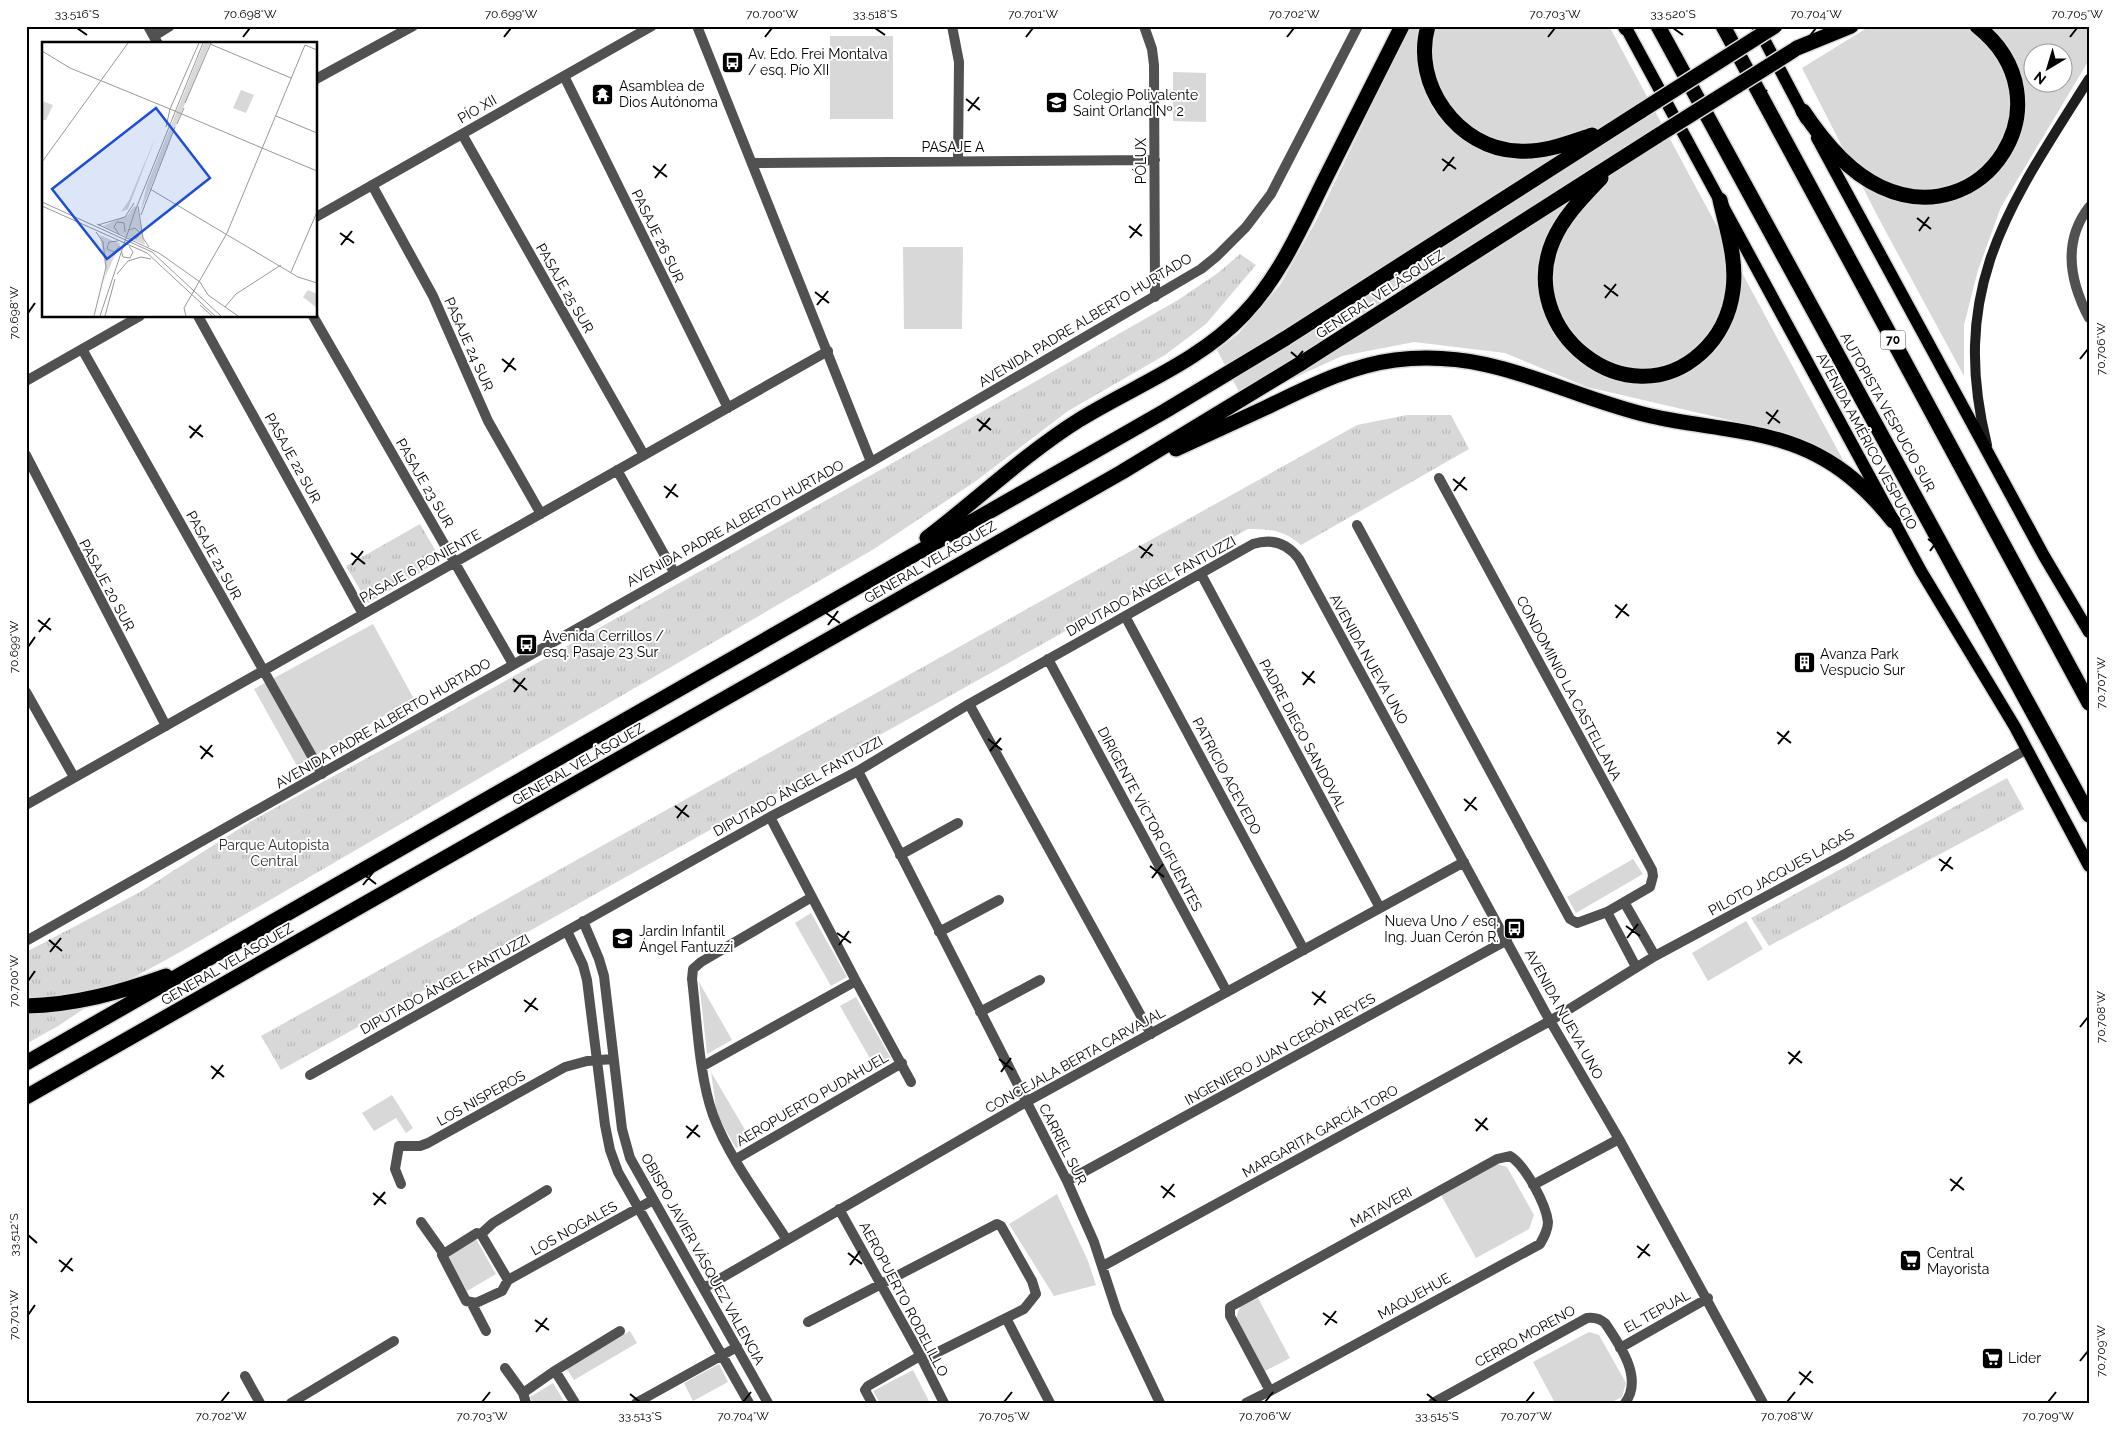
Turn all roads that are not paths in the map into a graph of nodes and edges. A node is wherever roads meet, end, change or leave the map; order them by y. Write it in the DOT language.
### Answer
graph roads {
  1 [pos="170,26"];
  2 [pos="412,26"];
  3 [pos="652,26"];
  4 [pos="697,26"];
  5 [pos="952,26"];
  6 [pos="1144,26"];
  7 [pos="1358,26"];
  8 [pos="1402,26"];
  9 [pos="1428,26"];
  10 [pos="1658,26"];
  11 [pos="1723,26"];
  12 [pos="1757,26"];
  13 [pos="1775,26"];
  14 [pos="1832,26"];
  15 [pos="1851,26"];
  16 [pos="1977,26"];
  17 [pos="1625,27"];
  18 [pos="154,35"];
  19 [pos="1796,49"];
  20 [pos="564,76"];
  21 [pos="318,79"];
  22 [pos="2089,79"];
  23 [pos="1802,111"];
  24 [pos="1615,127"];
  25 [pos="462,134"];
  26 [pos="958,160"];
  27 [pos="1155,160"];
  28 [pos="1615,162"];
  29 [pos="752,163"];
  30 [pos="372,185"];
  31 [pos="1720,200"];
  32 [pos="2089,208"];
  33 [pos="318,215"];
  34 [pos="1155,297"];
  35 [pos="2085,300"];
  36 [pos="136,318"];
  37 [pos="199,318"];
  38 [pos="314,318"];
  39 [pos="2089,318"];
  40 [pos="82,349"];
  41 [pos="828,351"];
  42 [pos="26,381"];
  43 [pos="728,408"];
  44 [pos="26,455"];
  45 [pos="644,455"];
  46 [pos="1990,455"];
  47 [pos="871,462"];
  48 [pos="617,470"];
  49 [pos="1122,472"];
  50 [pos="1439,478"];
  51 [pos="541,514"];
  52 [pos="1893,521"];
  53 [pos="1357,524"];
  54 [pos="1299,560"];
  55 [pos="454,562"];
  56 [pos="674,572"];
  57 [pos="1201,574"];
  58 [pos="874,577"];
  59 [pos="363,614"];
  60 [pos="1125,616"];
  61 [pos="2089,632"];
  62 [pos="1048,659"];
  63 [pos="513,664"];
  64 [pos="264,670"];
  65 [pos="26,692"];
  66 [pos="2089,703"];
  67 [pos="969,704"];
  68 [pos="166,726"];
  69 [pos="2027,749"];
  70 [pos="858,771"];
  71 [pos="322,774"];
  72 [pos="74,777"];
  73 [pos="26,805"];
  74 [pos="2089,815"];
  75 [pos="770,817"];
  76 [pos="958,823"];
  77 [pos="900,854"];
  78 [pos="1464,862"];
  79 [pos="2089,866"];
  80 [pos="812,897"];
  81 [pos="999,900"];
  82 [pos="1624,902"];
  83 [pos="1380,908"];
  84 [pos="1607,912"];
  85 [pos="583,921"];
  86 [pos="566,931"];
  87 [pos="939,932"];
  88 [pos="1507,940"];
  89 [pos="26,941"];
  90 [pos="1304,950"];
  91 [pos="1655,956"];
  92 [pos="201,964"];
  93 [pos="1636,968"];
  94 [pos="856,980"];
  95 [pos="1040,980"];
  96 [pos="1227,992"];
  97 [pos="26,1006"];
  98 [pos="980,1012"];
  99 [pos="1550,1021"];
  100 [pos="1150,1034"];
  101 [pos="613,1059"];
  102 [pos="597,1061"];
  103 [pos="26,1063"];
  104 [pos="902,1063"];
  105 [pos="703,1066"];
  106 [pos="67,1074"];
  107 [pos="310,1075"];
  108 [pos="911,1082"];
  109 [pos="26,1097"];
  110 [pos="1026,1102"];
  111 [pos="26,1106"];
  112 [pos="1619,1139"];
  113 [pos="736,1159"];
  114 [pos="1066,1181"];
  115 [pos="401,1184"];
  116 [pos="1533,1185"];
  117 [pos="547,1190"];
  118 [pos="653,1200"];
  119 [pos="639,1208"];
  120 [pos="839,1209"];
  121 [pos="421,1222"];
  122 [pos="481,1234"];
  123 [pos="787,1240"];
  124 [pos="443,1253"];
  125 [pos="1103,1266"];
  126 [pos="508,1280"];
  127 [pos="881,1284"];
  128 [pos="704,1288"];
  129 [pos="1708,1298"];
  130 [pos="472,1304"];
  131 [pos="1006,1318"];
  132 [pos="808,1322"];
  133 [pos="486,1331"];
  134 [pos="620,1331"];
  135 [pos="394,1342"];
  136 [pos="737,1347"];
  137 [pos="1620,1348"];
  138 [pos="722,1355"];
  139 [pos="921,1358"];
  140 [pos="505,1368"];
  141 [pos="553,1372"];
  142 [pos="245,1376"];
  143 [pos="1270,1391"];
  144 [pos="524,1398"];
  145 [pos="1049,1402"];
  146 [pos="260,1403"];
  147 [pos="291,1403"];
  148 [pos="575,1403"];
  149 [pos="636,1403"];
  150 [pos="749,1403"];
  151 [pos="768,1403"];
  152 [pos="872,1403"];
  153 [pos="944,1403"];
  154 [pos="1160,1403"];
  155 [pos="1246,1403"];
  156 [pos="1433,1403"];
  157 [pos="1626,1403"];
  158 [pos="1763,1403"];
  1 -- 18 [label="street"];
  2 -- 21 [label="street"];
  3 -- 20 [label="street, PÍO XII"];
  4 -- 29 [label="street"];
  5 -- 26 [label="street"];
  6 -- 27 [label="street, PÓLUX"];
  7 -- 34 [label="street, AVENIDA PADRE ALBERTO HURTADO"];
  8 -- 58 [label="highway"];
  9 -- 24 [label="highway"];
  10 -- 74 [label="highway, AUTOPISTA VESPUCIO SUR"];
  11 -- 66 [label="highway, 70"];
  12 -- 23 [label="main road"];
  13 -- 24 [label="highway, GENERAL VELÁSQUEZ, bridge"];
  14 -- 19 [label="highway, GENERAL VELÁSQUEZ"];
  15 -- 19 [label="highway"];
  16 -- 23 [label="highway"];
  17 -- 31 [label="main road, AVENIDA AMÉRICO VESPUCIO"];
  19 -- 28 [label="highway, GENERAL VELÁSQUEZ, bridge"];
  20 -- 25 [label="street, PÍO XII"];
  20 -- 43 [label="street, PASAJE 26 SUR"];
  22 -- 46 [label="main road"];
  23 -- 46 [label="main road"];
  24 -- 58 [label="highway, GENERAL VELÁSQUEZ"];
  25 -- 30 [label="street, PÍO XII"];
  25 -- 45 [label="street, PASAJE 25 SUR"];
  26 -- 27 [label="street, PASAJE A"];
  26 -- 29 [label="street, PASAJE A"];
  27 -- 34 [label="street, PÓLUX"];
  28 -- 31 [label="highway"];
  28 -- 49 [label="highway, GENERAL VELÁSQUEZ"];
  29 -- 41 [label="street"];
  30 -- 33 [label="street, PÍO XII"];
  30 -- 51 [label="street, PASAJE 24 SUR"];
  31 -- 52 [label="main road, AVENIDA AMÉRICO VESPUCIO"];
  32 -- 35 [label="street"];
  34 -- 47 [label="street, AVENIDA PADRE ALBERTO HURTADO"];
  35 -- 39 [label="street"];
  36 -- 40 [label="street"];
  37 -- 59 [label="street, PASAJE 22 SUR"];
  38 -- 55 [label="street, PASAJE 23 SUR"];
  40 -- 42 [label="street"];
  40 -- 64 [label="street, PASAJE 21 SUR"];
  41 -- 43 [label="street, PASAJE 6 PONIENTE"];
  41 -- 47 [label="street"];
  43 -- 45 [label="street, PASAJE 6 PONIENTE"];
  44 -- 68 [label="street, PASAJE 20 SUR"];
  45 -- 48 [label="street, PASAJE 6 PONIENTE"];
  46 -- 61 [label="main road"];
  47 -- 56 [label="street, AVENIDA PADRE ALBERTO HURTADO"];
  48 -- 51 [label="street, PASAJE 6 PONIENTE"];
  48 -- 56 [label="street"];
  49 -- 52 [label="highway"];
  49 -- 106 [label="highway, GENERAL VELÁSQUEZ"];
  50 -- 82 [label="street, CONDOMINIO LA CASTELLANA"];
  51 -- 55 [label="street, PASAJE 6 PONIENTE"];
  52 -- 69 [label="main road, AVENIDA AMÉRICO VESPUCIO"];
  53 -- 84 [label="street, CONDOMINIO LA CASTELLANA"];
  54 -- 57 [label="street, DIPUTADO ÁNGEL FANTUZZI"];
  54 -- 78 [label="street, AVENIDA NUEVA UNO"];
  55 -- 59 [label="street, PASAJE 6 PONIENTE"];
  55 -- 63 [label="street, PASAJE 23 SUR"];
  56 -- 63 [label="street, AVENIDA PADRE ALBERTO HURTADO"];
  57 -- 60 [label="street, DIPUTADO ÁNGEL FANTUZZI"];
  57 -- 83 [label="street, PADRE DIEGO SANDOVAL"];
  58 -- 92 [label="highway, GENERAL VELÁSQUEZ"];
  59 -- 64 [label="street, PASAJE 6 PONIENTE"];
  60 -- 62 [label="street, DIPUTADO ÁNGEL FANTUZZI"];
  60 -- 90 [label="street, PATRICIO ACEVEDO"];
  62 -- 67 [label="street, DIPUTADO ÁNGEL FANTUZZI"];
  62 -- 96 [label="street, DIRIGENTE VÍCTOR CIFUENTES"];
  63 -- 71 [label="street, AVENIDA PADRE ALBERTO HURTADO"];
  64 -- 68 [label="street, PASAJE 6 PONIENTE"];
  64 -- 71 [label="street, PASAJE 21 SUR"];
  65 -- 72 [label="street"];
  67 -- 70 [label="street, DIPUTADO ÁNGEL FANTUZZI"];
  67 -- 100 [label="street"];
  68 -- 72 [label="street, PASAJE 6 PONIENTE"];
  69 -- 79 [label="main road, AVENIDA AMÉRICO VESPUCIO"];
  69 -- 91 [label="street, PILOTO JACQUES LAGAS"];
  70 -- 75 [label="street, DIPUTADO ÁNGEL FANTUZZI"];
  70 -- 77 [label="street, CARRIEL SUR"];
  71 -- 89 [label="street, AVENIDA PADRE ALBERTO HURTADO"];
  72 -- 73 [label="street, PASAJE 6 PONIENTE"];
  75 -- 80 [label="street"];
  75 -- 85 [label="street, DIPUTADO ÁNGEL FANTUZZI"];
  76 -- 77 [label="street"];
  77 -- 87 [label="street, CARRIEL SUR"];
  78 -- 83 [label="street, CONCEJALA BERTA CARVAJAL"];
  78 -- 88 [label="street, AVENIDA NUEVA UNO"];
  80 -- 94 [label="street"];
  80 -- 105 [label="street"];
  81 -- 87 [label="street"];
  82 -- 84 [label="street, CONDOMINIO LA CASTELLANA"];
  82 -- 91 [label="street"];
  83 -- 90 [label="street, CONCEJALA BERTA CARVAJAL"];
  84 -- 93 [label="street"];
  85 -- 86 [label="street, DIPUTADO ÁNGEL FANTUZZI"];
  85 -- 101 [label="street, OBISPO JAVIER VÁSQUEZ VALENCIA"];
  86 -- 102 [label="street"];
  86 -- 107 [label="street, DIPUTADO ÁNGEL FANTUZZI"];
  87 -- 98 [label="street, CARRIEL SUR"];
  88 -- 99 [label="street, AVENIDA NUEVA UNO"];
  88 -- 114 [label="street, INGENIERO JUAN CERÓN REYES"];
  90 -- 96 [label="street, CONCEJALA BERTA CARVAJAL"];
  91 -- 93 [label="street, PILOTO JACQUES LAGAS"];
  92 -- 97 [label="highway"];
  92 -- 103 [label="highway, GENERAL VELÁSQUEZ"];
  93 -- 99 [label="street, PILOTO JACQUES LAGAS"];
  94 -- 104 [label="street"];
  94 -- 105 [label="street"];
  95 -- 98 [label="street"];
  96 -- 100 [label="street, CONCEJALA BERTA CARVAJAL"];
  98 -- 110 [label="street, CARRIEL SUR"];
  99 -- 112 [label="street, AVENIDA NUEVA UNO"];
  99 -- 125 [label="street, MARGARITA GARCÍA TORO"];
  100 -- 110 [label="street, CONCEJALA BERTA CARVAJAL"];
  101 -- 102 [label="street, LOS NISPEROS"];
  101 -- 118 [label="street, OBISPO JAVIER VÁSQUEZ VALENCIA"];
  102 -- 115 [label="street, LOS NISPEROS"];
  102 -- 119 [label="street"];
  104 -- 108 [label="street"];
  104 -- 113 [label="street, AEROPUERTO PUDAHUEL"];
  105 -- 113 [label="street"];
  106 -- 109 [label="highway, GENERAL VELÁSQUEZ"];
  106 -- 111 [label="highway"];
  110 -- 114 [label="street, CARRIEL SUR"];
  110 -- 120 [label="street, CONCEJALA BERTA CARVAJAL"];
  112 -- 116 [label="street"];
  112 -- 129 [label="street, AVENIDA NUEVA UNO"];
  113 -- 123 [label="street"];
  114 -- 125 [label="street, CARRIEL SUR"];
  116 -- 143 [label="street, MAQUEHUE"];
  116 -- 143 [label="street, MATAVERI"];
  117 -- 122 [label="street"];
  118 -- 119 [label="street, LOS NOGALES"];
  118 -- 128 [label="street, OBISPO JAVIER VÁSQUEZ VALENCIA"];
  119 -- 126 [label="street, LOS NOGALES"];
  119 -- 138 [label="street"];
  120 -- 123 [label="street, CONCEJALA BERTA CARVAJAL"];
  120 -- 127 [label="street, AEROPUERTO RODELILLO"];
  121 -- 124 [label="street"];
  122 -- 124 [label="street"];
  122 -- 126 [label="street"];
  123 -- 128 [label="street, CONCEJALA BERTA CARVAJAL"];
  124 -- 130 [label="street"];
  125 -- 154 [label="street, CARRIEL SUR"];
  126 -- 130 [label="street, LOS NOGALES"];
  127 -- 131 [label="street"];
  127 -- 132 [label="street"];
  127 -- 139 [label="street, AEROPUERTO RODELILLO"];
  128 -- 136 [label="street, OBISPO JAVIER VÁSQUEZ VALENCIA"];
  129 -- 137 [label="street, EL TEPUAL"];
  129 -- 158 [label="street, AVENIDA NUEVA UNO"];
  130 -- 133 [label="street"];
  131 -- 139 [label="street"];
  131 -- 145 [label="street"];
  134 -- 141 [label="street"];
  135 -- 147 [label="street"];
  136 -- 138 [label="street"];
  136 -- 151 [label="street, OBISPO JAVIER VÁSQUEZ VALENCIA"];
  137 -- 156 [label="street, CERRO MORENO"];
  137 -- 157 [label="street, EL TEPUAL"];
  138 -- 149 [label="street"];
  138 -- 150 [label="street"];
  139 -- 152 [label="street"];
  139 -- 153 [label="street, AEROPUERTO RODELILLO"];
  140 -- 144 [label="street"];
  141 -- 144 [label="street"];
  141 -- 148 [label="street"];
  142 -- 146 [label="street"];
  143 -- 155 [label="street, MAQUEHUE"];
}
